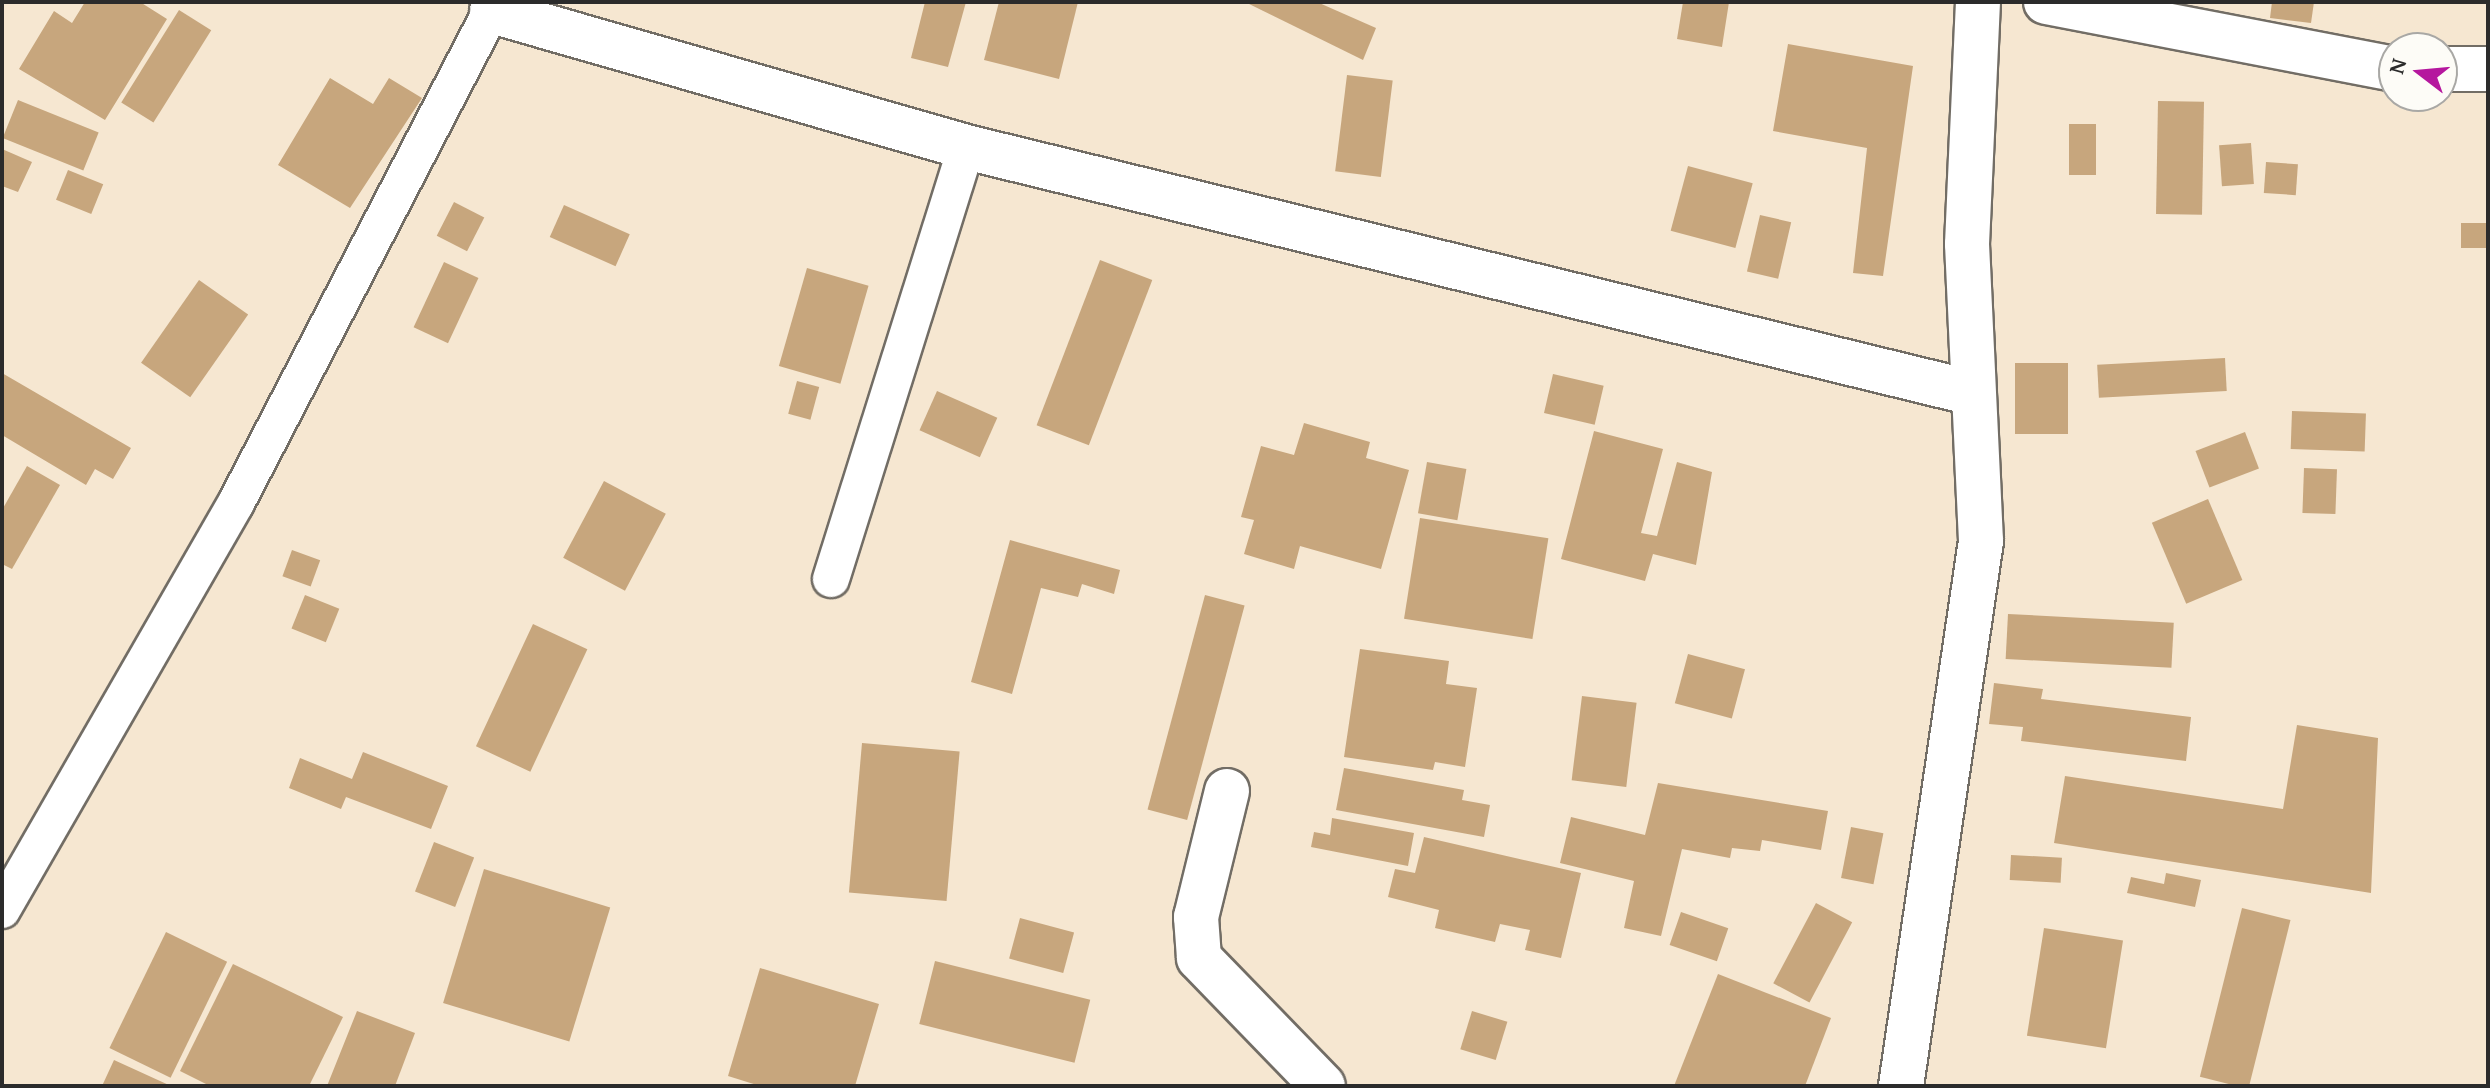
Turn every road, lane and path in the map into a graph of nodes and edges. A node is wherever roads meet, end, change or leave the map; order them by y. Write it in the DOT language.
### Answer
graph roads {
  1 [pos="1978,2"];
  2 [pos="2046,2"];
  3 [pos="494,6"];
  4 [pos="2378,66"];
  5 [pos="2458,69"];
  6 [pos="2488,69"];
  7 [pos="966,147"];
  8 [pos="1969,392"];
  9 [pos="831,579"];
  10 [pos="1227,791"];
  11 [pos="2,910"];
  12 [pos="1323,1086"];
  13 [pos="1901,1086"];
  1 -- 8 [label="street"];
  2 -- 4 [label="street"];
  3 -- 7 [label="street"];
  3 -- 11 [label="lane"];
  5 -- 6 [label="street"];
  7 -- 8 [label="street"];
  7 -- 9 [label="lane"];
  8 -- 13 [label="street"];
  10 -- 12 [label="street"];
}
